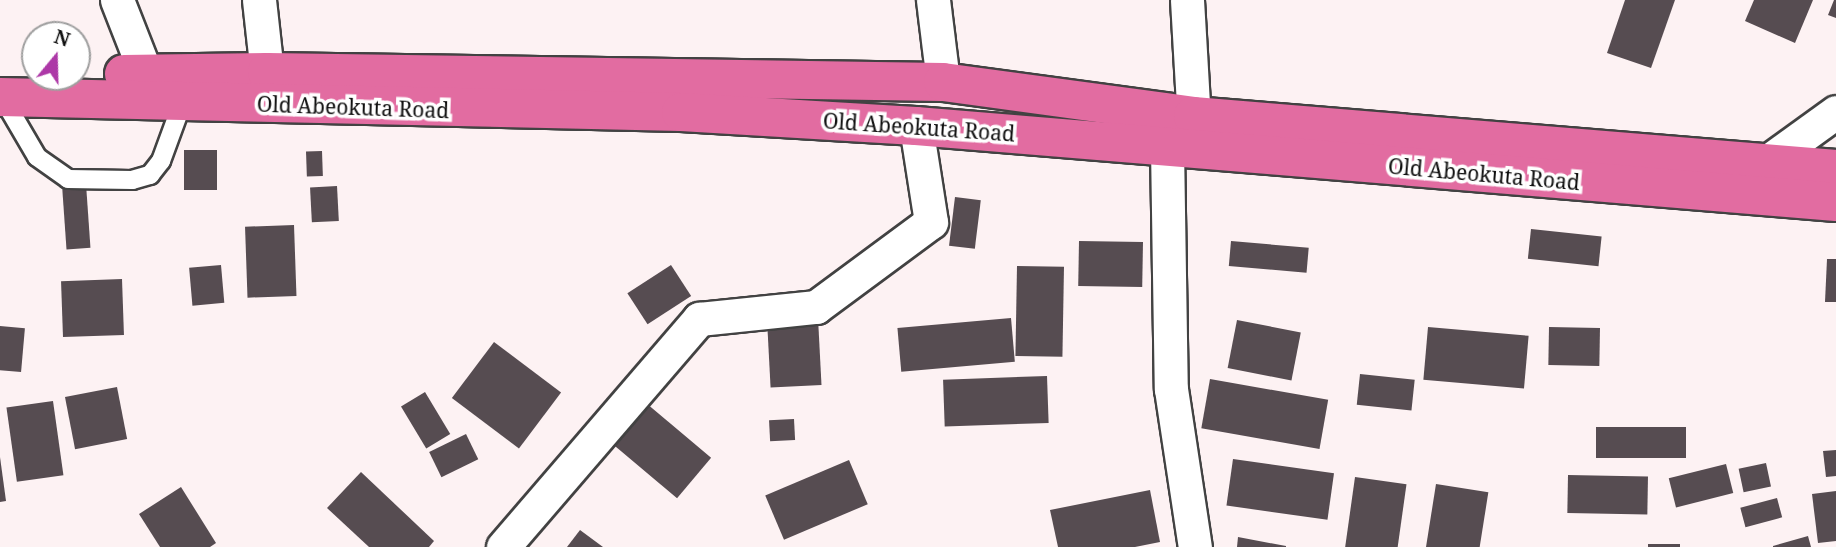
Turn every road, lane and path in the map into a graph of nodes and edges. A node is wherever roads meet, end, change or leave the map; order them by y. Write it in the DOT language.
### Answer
graph roads {
  1 [pos="117,0"];
  2 [pos="259,0"];
  3 [pos="933,0"];
  4 [pos="1187,0"];
  5 [pos="267,72"];
  6 [pos="91,73"];
  7 [pos="146,74"];
  8 [pos="21,79"];
  9 [pos="943,82"];
  10 [pos="1,88"];
  11 [pos="183,101"];
  12 [pos="1836,112"];
  13 [pos="916,126"];
  14 [pos="1185,137"];
  15 [pos="1763,164"];
  16 [pos="1836,169"];
  17 [pos="1727,194"];
  18 [pos="1836,202"];
  19 [pos="503,547"];
  20 [pos="1195,547"];
  1 -- 7 [label="street"];
  2 -- 5 [label="street"];
  3 -- 9 [label="street"];
  4 -- 14 [label="street"];
  5 -- 7 [label="highway, Old Abeokuta Road"];
  5 -- 9 [label="highway, Old Abeokuta Road"];
  6 -- 7 [label="highway, Old Abeokuta Road"];
  8 -- 10 [label="highway"];
  9 -- 14 [label="highway, Old Abeokuta Road"];
  10 -- 11 [label="highway, Old Abeokuta Road"];
  10 -- 11 [label="lane"];
  11 -- 13 [label="highway, Old Abeokuta Road"];
  12 -- 15 [label="street"];
  13 -- 14 [label="highway, Old Abeokuta Road"];
  13 -- 19 [label="street"];
  14 -- 15 [label="highway, Old Abeokuta Road"];
  14 -- 17 [label="highway, Old Abeokuta Road"];
  14 -- 20 [label="street"];
  15 -- 16 [label="highway, Old Abeokuta Road"];
  15 -- 17 [label="street"];
  17 -- 18 [label="highway, Old Abeokuta Road"];
}
